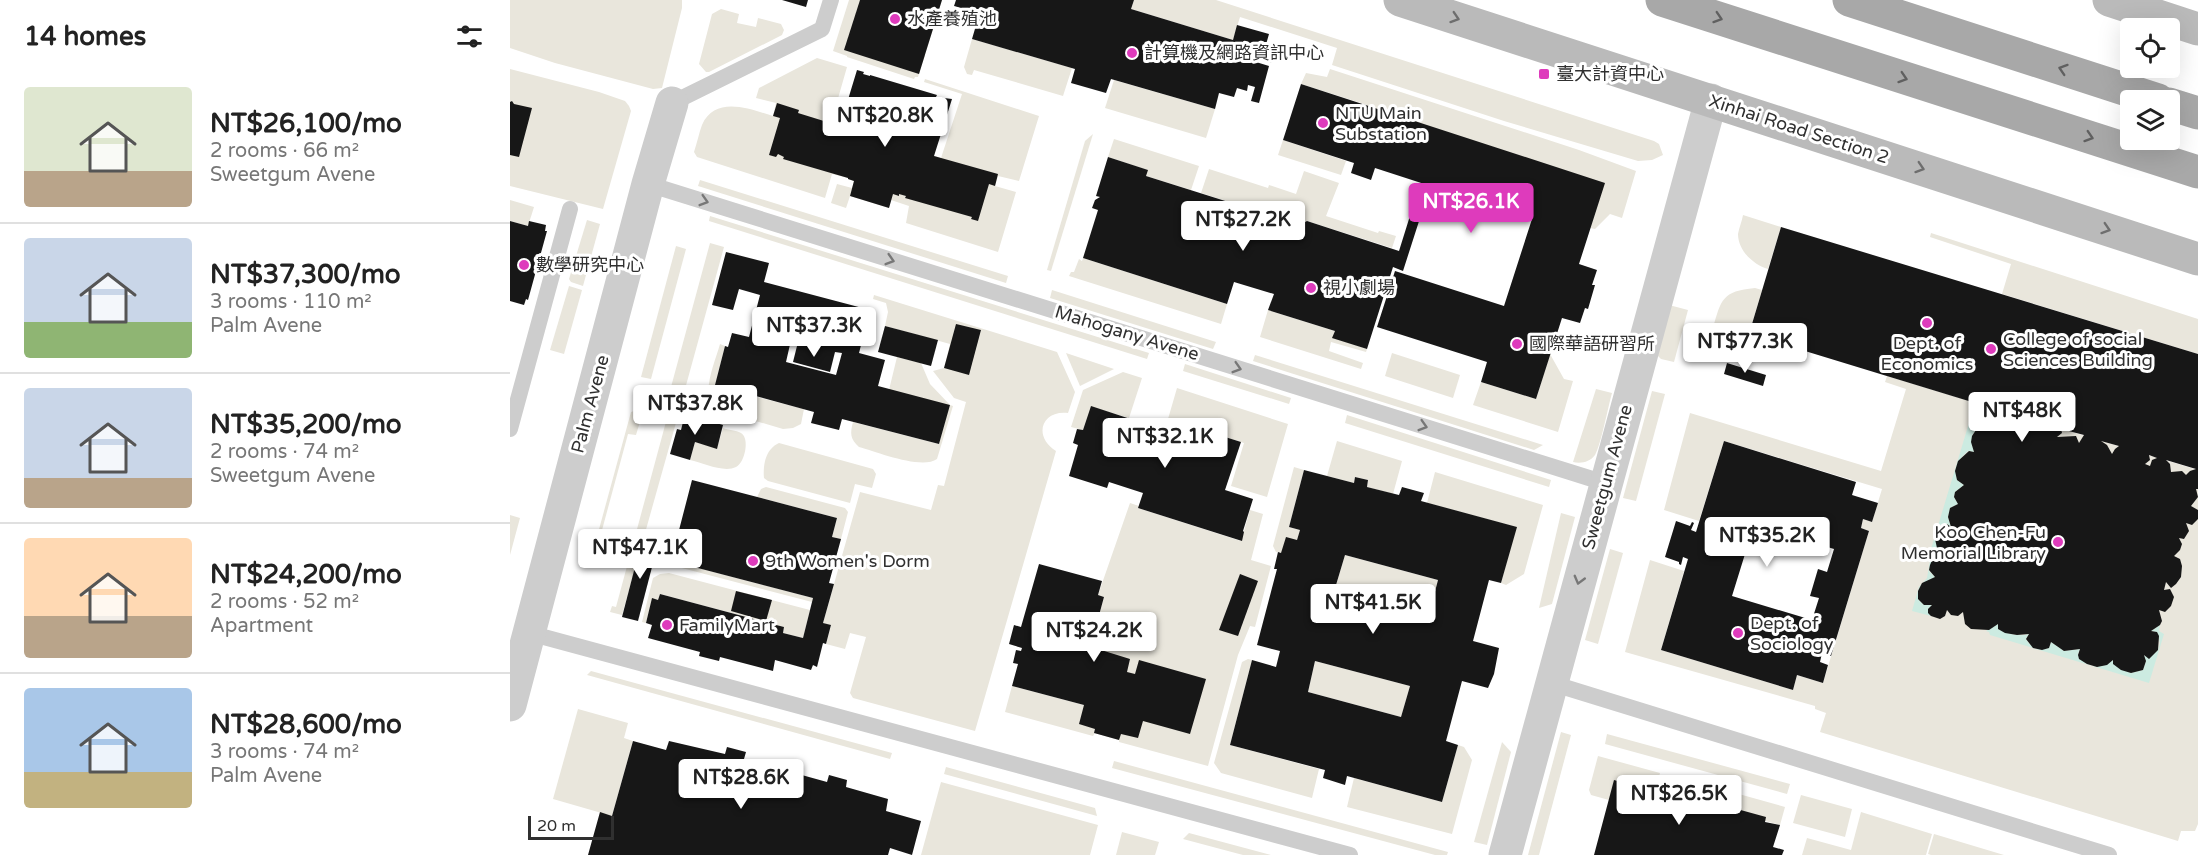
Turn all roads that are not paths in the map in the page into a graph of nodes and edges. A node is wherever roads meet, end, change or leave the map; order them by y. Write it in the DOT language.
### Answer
graph roads {
  1 [pos="831,0"];
  2 [pos="1400,0"];
  3 [pos="1662,0"];
  4 [pos="1849,0"];
  5 [pos="2109,0"];
  6 [pos="2198,28"];
  7 [pos="2127,90"];
  8 [pos="1711,100"];
  9 [pos="672,103"];
  10 [pos="2180,107"];
  11 [pos="2198,113"];
  12 [pos="2198,172"];
  13 [pos="648,184"];
  14 [pos="570,209"];
  15 [pos="2198,259"];
  16 [pos="510,429"];
  17 [pos="1605,483"];
  18 [pos="529,633"];
  19 [pos="1551,683"];
  20 [pos="510,705"];
  21 [pos="1350,855"];
  22 [pos="1505,855"];
  23 [pos="2109,855"];
  1 -- 9 [label="lane"];
  2 -- 8 [label="main road, Xinhai Road Section 2, one-way"];
  3 -- 12 [label="main road, one-way"];
  7 -- 4 [label="main road, one-way"];
  5 -- 6 [label="main road"];
  8 -- 15 [label="main road, Xinhai Road Section 2, one-way"];
  8 -- 17 [label="street, Sweetgum Avene"];
  9 -- 13 [label="street, Palm Avene"];
  10 -- 11 [label="main road"];
  13 -- 17 [label="lane, Mahogany Avene, one-way"];
  13 -- 18 [label="street, Palm Avene"];
  14 -- 16 [label="lane"];
  17 -- 19 [label="street, Sweetgum Avene, one-way"];
  18 -- 20 [label="street, Palm Avene"];
  18 -- 21 [label="lane"];
  19 -- 22 [label="street, Sweetgum Avene"];
  19 -- 23 [label="lane"];
}
